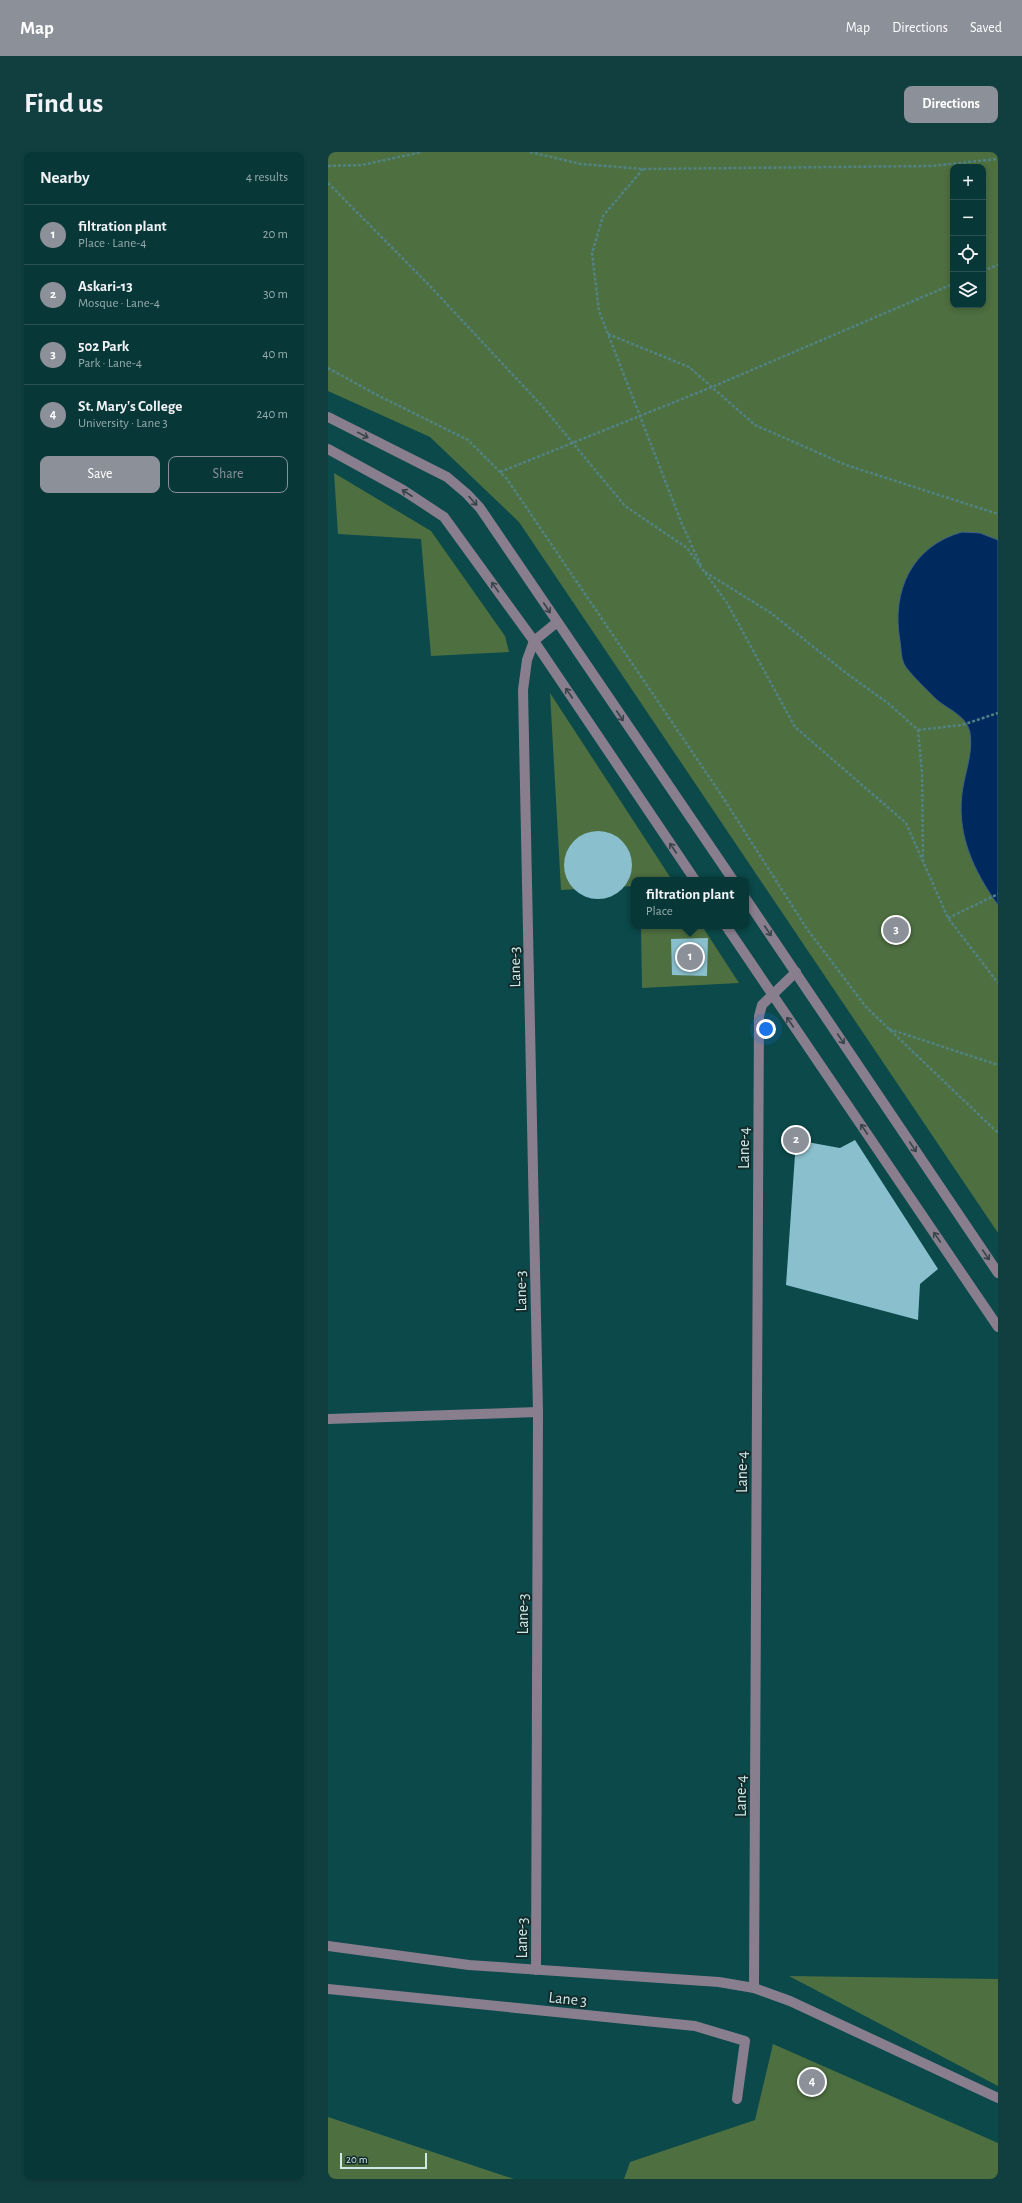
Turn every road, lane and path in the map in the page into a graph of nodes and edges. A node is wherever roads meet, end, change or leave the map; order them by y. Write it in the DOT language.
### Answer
graph roads {
  1 [pos="422,152"];
  2 [pos="530,152"];
  3 [pos="998,159"];
  4 [pos="328,166"];
  5 [pos="643,169"];
  6 [pos="328,183"];
  7 [pos="998,264"];
  8 [pos="986,270"];
  9 [pos="950,285"];
  10 [pos="608,334"];
  11 [pos="328,368"];
  12 [pos="712,387"];
  13 [pos="640,415"];
  14 [pos="328,417"];
  15 [pos="572,442"];
  16 [pos="328,449"];
  17 [pos="500,472"];
  18 [pos="998,514"];
  19 [pos="703,571"];
  20 [pos="556,623"];
  21 [pos="534,641"];
  22 [pos="998,713"];
  23 [pos="918,730"];
  24 [pos="923,862"];
  25 [pos="693,877"];
  26 [pos="731,877"];
  27 [pos="998,894"];
  28 [pos="749,903"];
  29 [pos="948,918"];
  30 [pos="728,929"];
  31 [pos="796,972"];
  32 [pos="998,983"];
  33 [pos="772,994"];
  34 [pos="889,1028"];
  35 [pos="998,1065"];
  36 [pos="998,1133"];
  37 [pos="998,1273"];
  38 [pos="998,1327"];
  39 [pos="538,1412"];
  40 [pos="328,1419"];
  41 [pos="328,1946"];
  42 [pos="536,1970"];
  43 [pos="754,1988"];
  44 [pos="328,1989"];
  45 [pos="737,2098"];
  46 [pos="998,2098"];
  1 -- 4 [label="path"];
  2 -- 5 [label="path"];
  3 -- 5 [label="path"];
  5 -- 10 [label="path"];
  6 -- 15 [label="path"];
  7 -- 8 [label="path"];
  9 -- 12 [label="path"];
  10 -- 12 [label="path"];
  10 -- 13 [label="path"];
  11 -- 17 [label="path"];
  12 -- 13 [label="path"];
  12 -- 18 [label="path"];
  13 -- 15 [label="path"];
  13 -- 19 [label="path"];
  14 -- 20 [label="street, one-way"];
  15 -- 17 [label="path"];
  15 -- 19 [label="path"];
  21 -- 16 [label="street, one-way"];
  17 -- 34 [label="path"];
  19 -- 23 [label="path"];
  19 -- 24 [label="path"];
  20 -- 21 [label="street"];
  20 -- 26 [label="street, one-way"];
  25 -- 21 [label="street, one-way"];
  21 -- 39 [label="street, Lane-3"];
  22 -- 23 [label="path"];
  23 -- 24 [label="path"];
  24 -- 29 [label="path"];
  27 -- 29 [label="path"];
  28 -- 31 [label="street, one-way"];
  29 -- 32 [label="path"];
  30 -- 33 [label="street"];
  31 -- 33 [label="street, Lane-4"];
  31 -- 37 [label="street, one-way"];
  38 -- 33 [label="street, one-way"];
  33 -- 43 [label="street, Lane-4"];
  34 -- 35 [label="path"];
  34 -- 36 [label="path"];
  39 -- 40 [label="street"];
  39 -- 42 [label="street, Lane-3"];
  41 -- 42 [label="street"];
  42 -- 43 [label="street"];
  43 -- 46 [label="street"];
  44 -- 45 [label="street, Lane 3"];
}
